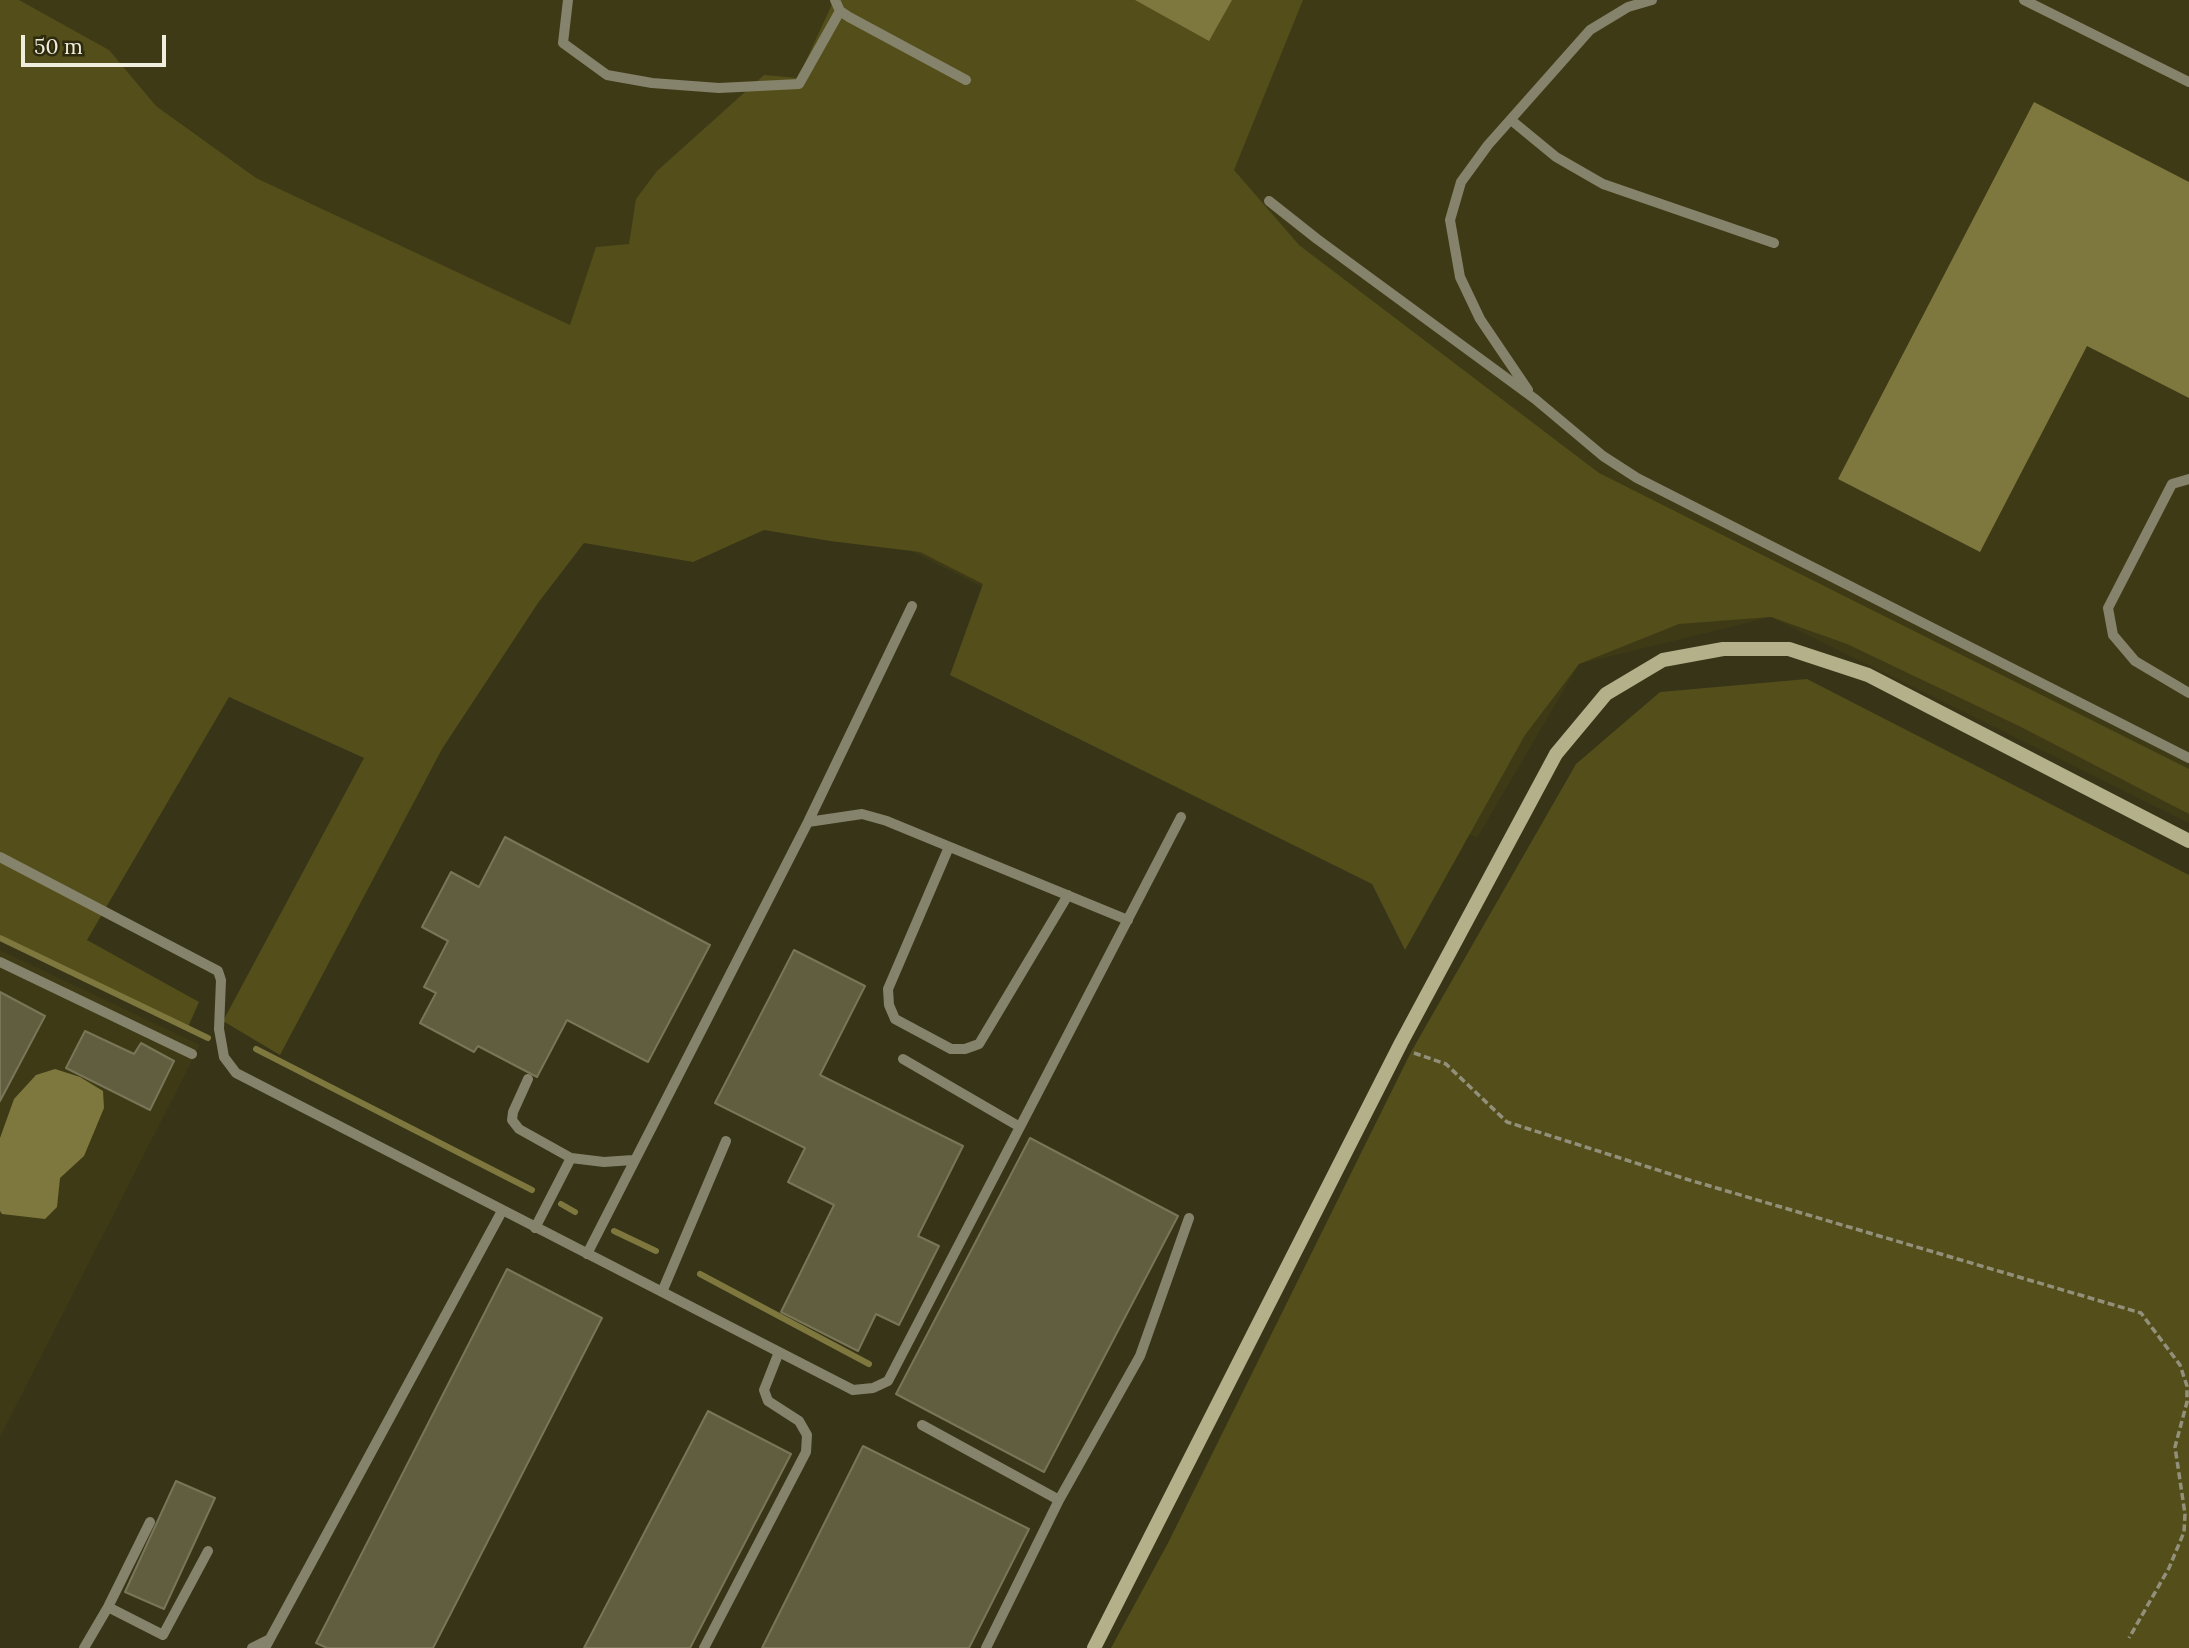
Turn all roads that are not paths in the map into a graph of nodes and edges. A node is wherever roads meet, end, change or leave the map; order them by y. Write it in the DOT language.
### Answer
graph roads {
  1 [pos="568,0"];
  2 [pos="835,0"];
  3 [pos="1652,0"];
  4 [pos="2024,0"];
  5 [pos="840,11"];
  6 [pos="966,80"];
  7 [pos="2189,82"];
  8 [pos="1511,120"];
  9 [pos="1269,201"];
  10 [pos="1774,243"];
  11 [pos="1535,399"];
  12 [pos="2189,479"];
  13 [pos="912,606"];
  14 [pos="2189,693"];
  15 [pos="2189,758"];
  16 [pos="1181,817"];
  17 [pos="808,822"];
  18 [pos="2189,841"];
  19 [pos="949,847"];
  20 [pos="0,857"];
  21 [pos="1068,895"];
  22 [pos="1128,920"];
  23 [pos="0,962"];
  24 [pos="192,1054"];
  25 [pos="903,1059"];
  26 [pos="528,1079"];
  27 [pos="1020,1128"];
  28 [pos="726,1141"];
  29 [pos="571,1158"];
  30 [pos="633,1160"];
  31 [pos="502,1211"];
  32 [pos="1189,1218"];
  33 [pos="535,1228"];
  34 [pos="587,1254"];
  35 [pos="662,1292"];
  36 [pos="779,1352"];
  37 [pos="922,1425"];
  38 [pos="1059,1500"];
  39 [pos="150,1522"];
  40 [pos="208,1551"];
  41 [pos="108,1607"];
  42 [pos="266,1644"];
  43 [pos="84,1648"];
  44 [pos="252,1648"];
  45 [pos="704,1648"];
  46 [pos="986,1648"];
  47 [pos="1094,1648"];
  1 -- 5 [label="lane"];
  2 -- 5 [label="lane"];
  3 -- 8 [label="lane"];
  4 -- 7 [label="lane"];
  5 -- 6 [label="lane"];
  8 -- 10 [label="lane"];
  8 -- 11 [label="lane"];
  9 -- 11 [label="lane"];
  11 -- 15 [label="lane"];
  12 -- 14 [label="lane"];
  13 -- 17 [label="lane"];
  16 -- 22 [label="lane"];
  17 -- 19 [label="lane"];
  17 -- 30 [label="lane"];
  18 -- 47 [label="street"];
  19 -- 21 [label="lane"];
  19 -- 21 [label="lane"];
  20 -- 31 [label="lane"];
  21 -- 22 [label="lane"];
  22 -- 27 [label="lane"];
  23 -- 24 [label="lane"];
  25 -- 27 [label="lane"];
  26 -- 29 [label="lane"];
  27 -- 36 [label="lane"];
  28 -- 35 [label="lane"];
  29 -- 30 [label="lane"];
  29 -- 33 [label="lane"];
  30 -- 34 [label="lane"];
  31 -- 33 [label="lane"];
  31 -- 42 [label="lane"];
  32 -- 38 [label="lane"];
  33 -- 34 [label="lane"];
  34 -- 35 [label="lane"];
  35 -- 36 [label="lane"];
  36 -- 45 [label="lane"];
  37 -- 38 [label="lane"];
  38 -- 46 [label="lane"];
  39 -- 41 [label="lane"];
  40 -- 41 [label="lane"];
  41 -- 43 [label="lane"];
  42 -- 44 [label="lane"];
}
